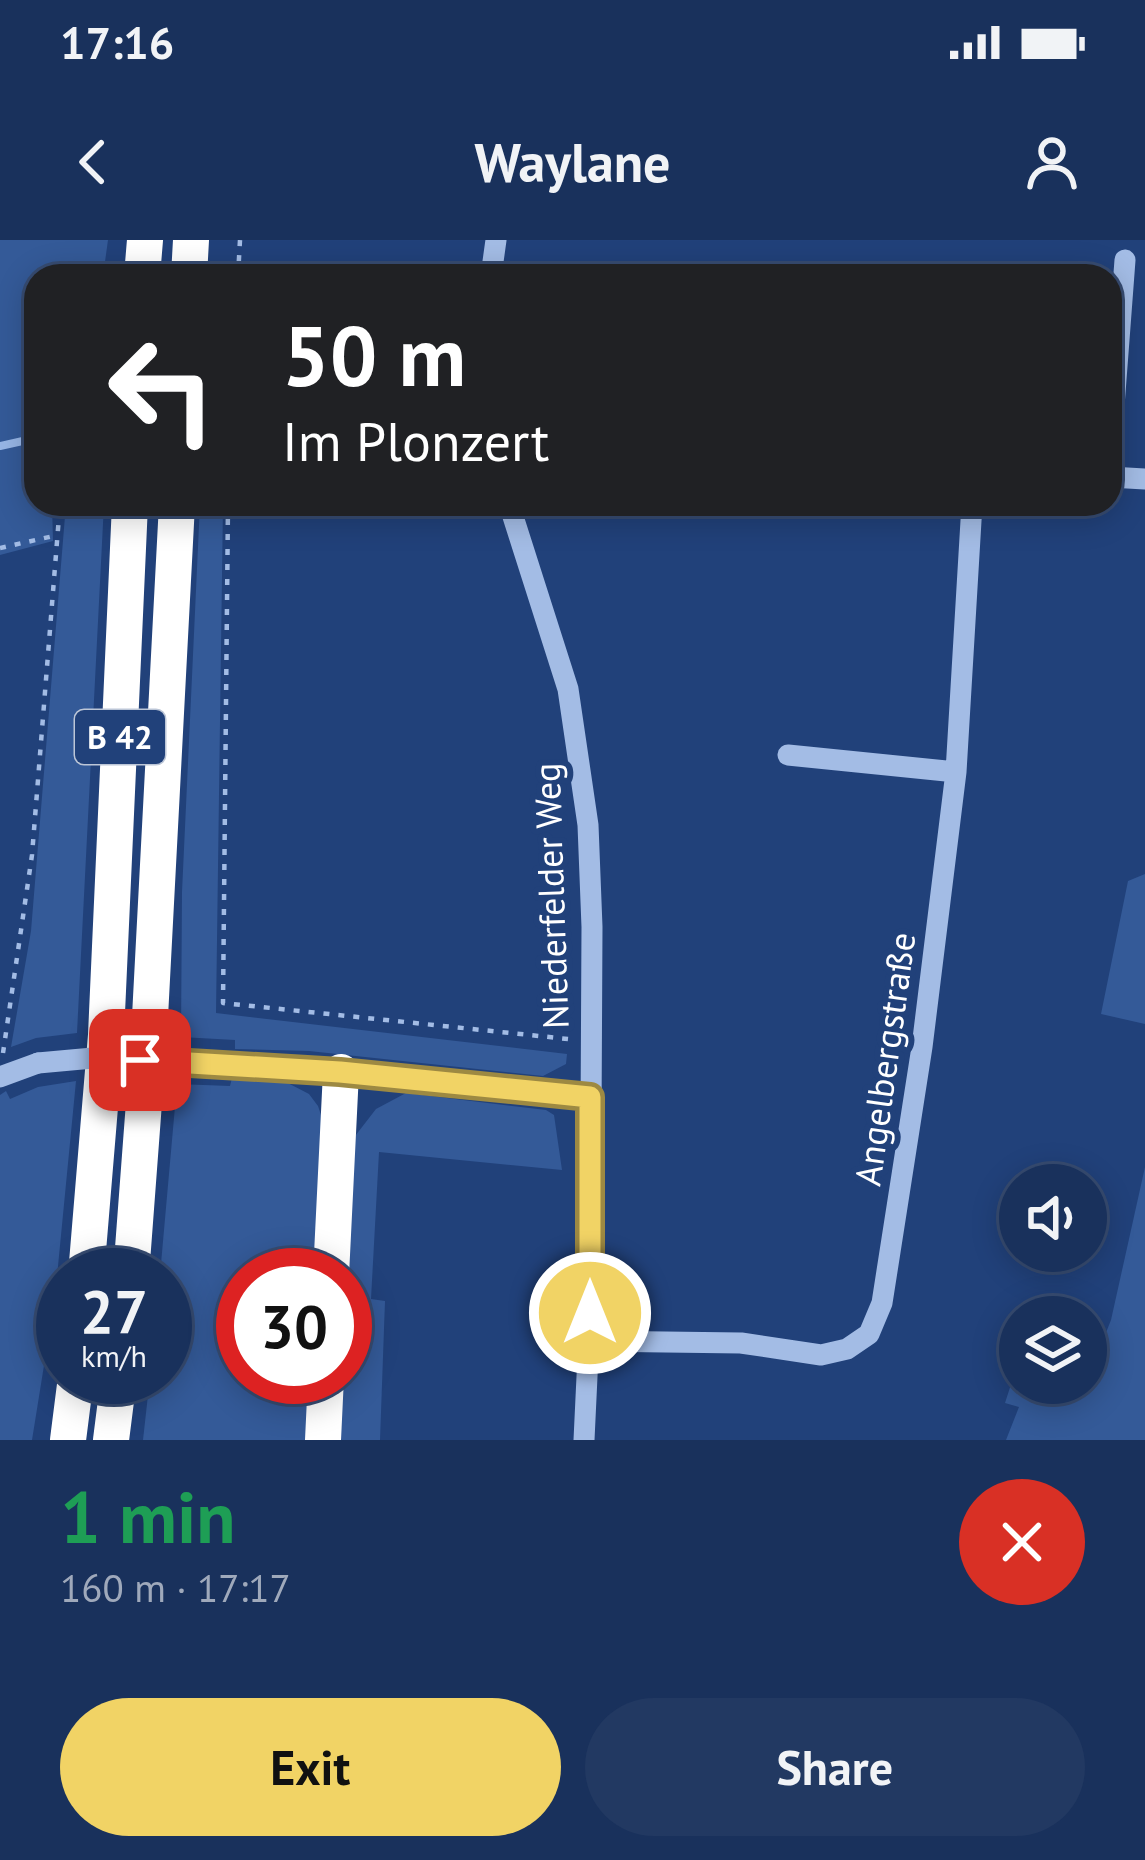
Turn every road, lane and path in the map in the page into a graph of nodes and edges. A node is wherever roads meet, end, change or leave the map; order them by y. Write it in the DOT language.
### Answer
graph roads {
  1 [pos="1125,260"];
  2 [pos="1122,300"];
  3 [pos="59,516"];
  4 [pos="129,516"];
  5 [pos="176,516"];
  6 [pos="228,516"];
  7 [pos="513,516"];
  8 [pos="971,516"];
  9 [pos="58,535"];
  10 [pos="0,548"];
  11 [pos="788,755"];
  12 [pos="956,772"];
  13 [pos="591,1042"];
  14 [pos="340,1072"];
  15 [pos="2,1076"];
  16 [pos="590,1097"];
  17 [pos="88,1248"];
  18 [pos="133,1248"];
  19 [pos="332,1248"];
  20 [pos="589,1341"];
  21 [pos="69,1404"];
  22 [pos="72,1404"];
  23 [pos="116,1404"];
  24 [pos="325,1404"];
  25 [pos="112,1438"];
  26 [pos="57,1440"];
  27 [pos="68,1440"];
  28 [pos="323,1440"];
  29 [pos="584,1440"];
  1 -- 2 [label="street"];
  3 -- 9 [label="path"];
  4 -- 17 [label="highway, B 42"];
  5 -- 18 [label="highway, B 42"];
  6 -- 13 [label="path"];
  7 -- 13 [label="street, Niederfelder Weg"];
  8 -- 12 [label="street, Angelbergstraße"];
  9 -- 10 [label="path"];
  9 -- 15 [label="path"];
  11 -- 12 [label="street"];
  12 -- 20 [label="street, Angelbergstraße"];
  13 -- 16 [label="street, Niederfelder Weg"];
  14 -- 15 [label="street, bridge"];
  14 -- 16 [label="street"];
  14 -- 19 [label="highway"];
  16 -- 20 [label="street, Niederfelder Weg"];
  20 -- 29 [label="street, Niederfelder Weg"];
  21 -- 26 [label="highway"];
  22 -- 27 [label="highway"];
  23 -- 25 [label="highway"];
  24 -- 28 [label="highway"];
}
